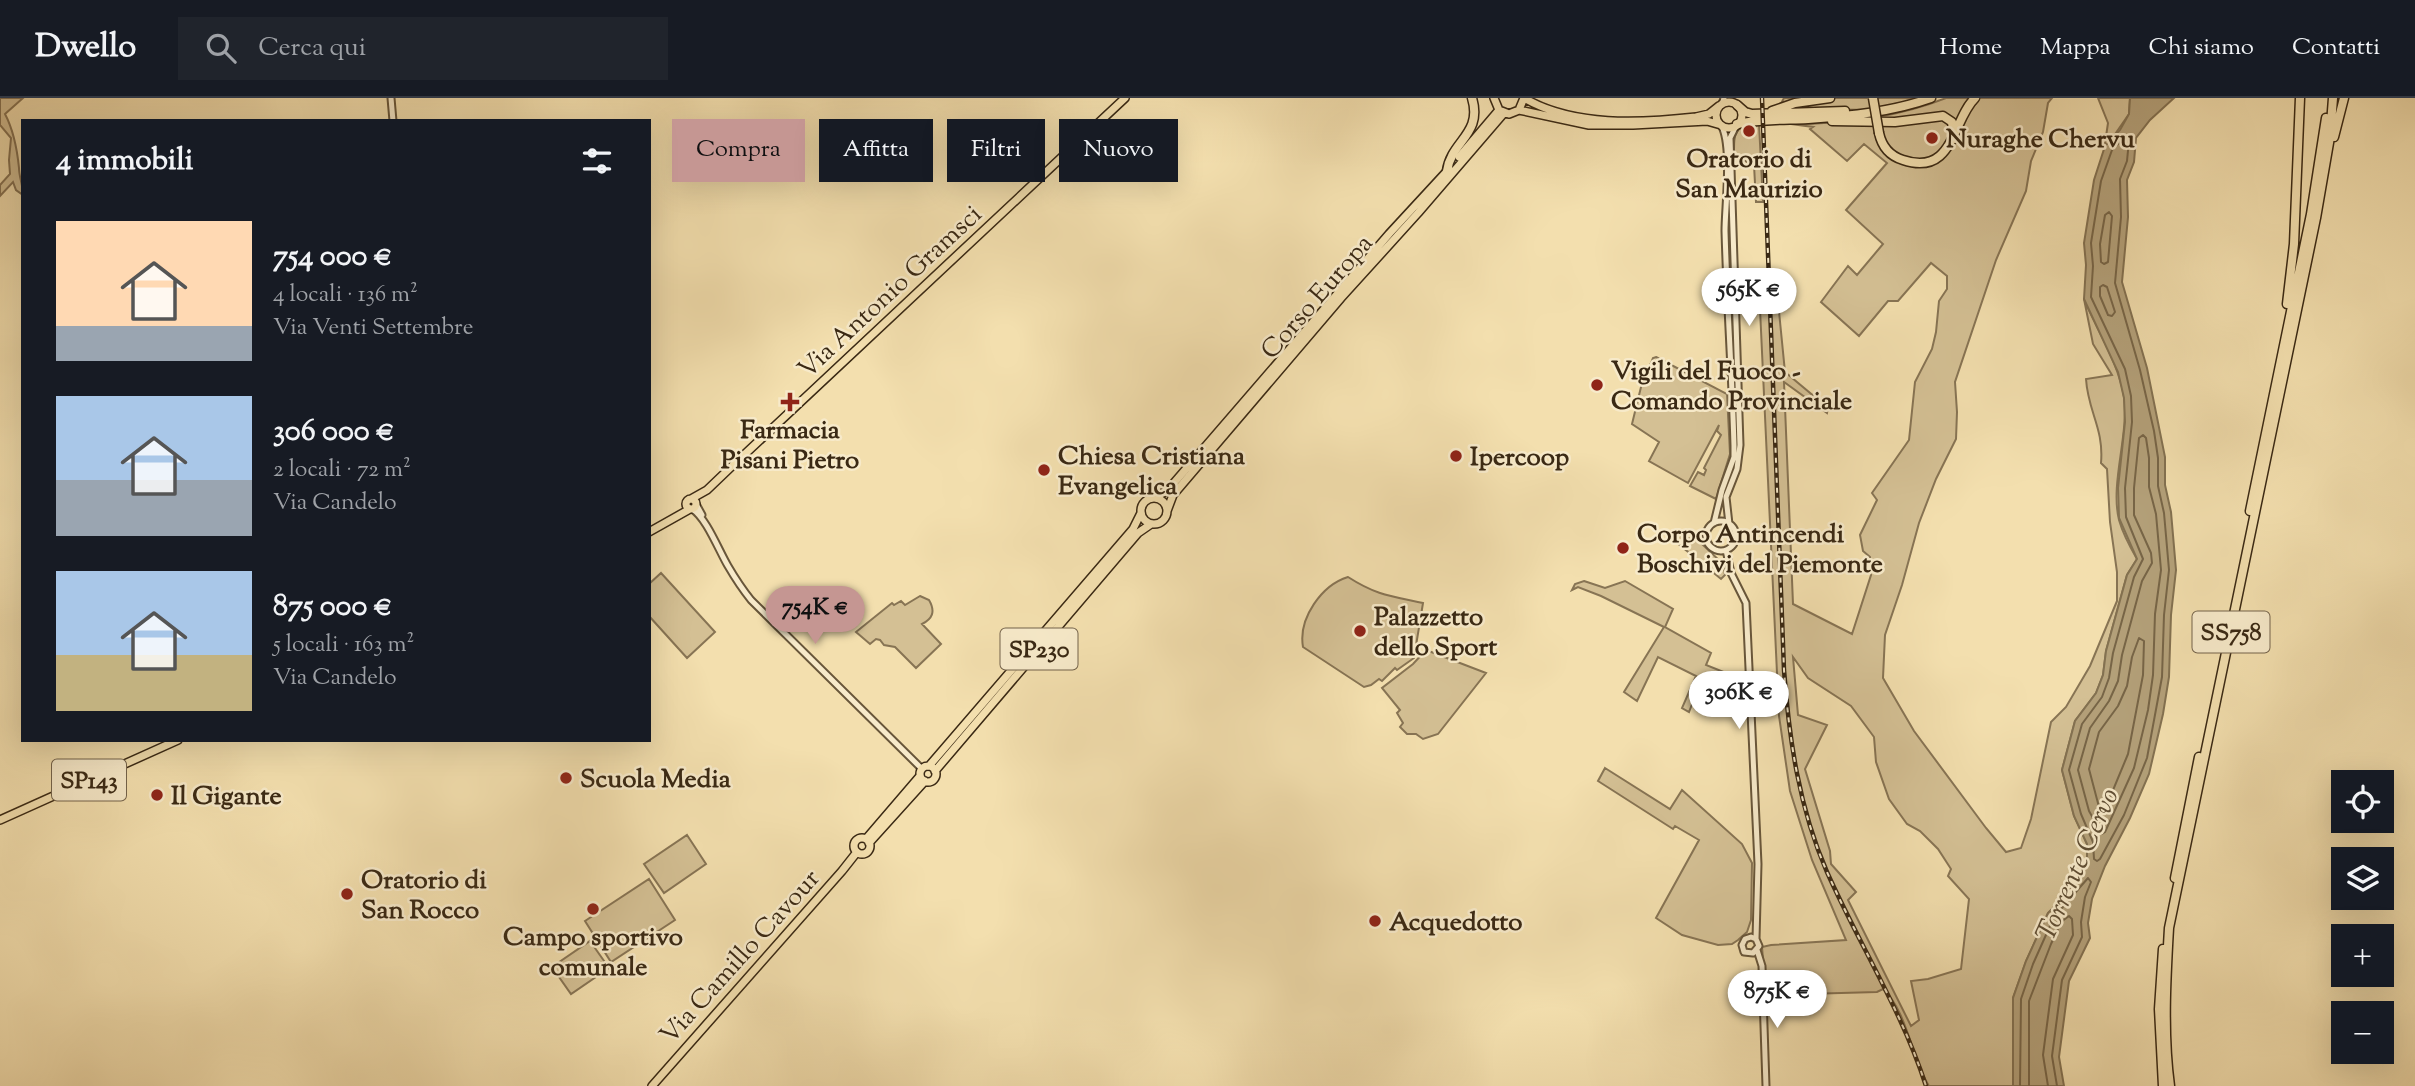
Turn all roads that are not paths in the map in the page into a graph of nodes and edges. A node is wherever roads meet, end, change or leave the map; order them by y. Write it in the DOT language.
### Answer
graph roads {
  1 [pos="391,98"];
  2 [pos="1125,98"];
  3 [pos="1472,98"];
  4 [pos="1493,98"];
  5 [pos="1524,98"];
  6 [pos="1830,98"];
  7 [pos="1873,98"];
  8 [pos="1931,98"];
  9 [pos="1975,98"];
  10 [pos="2300,98"];
  11 [pos="2331,98"];
  12 [pos="2344,98"];
  13 [pos="1722,102"];
  14 [pos="1735,102"];
  15 [pos="1519,110"];
  16 [pos="1502,111"];
  17 [pos="1869,112"];
  18 [pos="1766,113"];
  19 [pos="393,119"];
  20 [pos="1805,119"];
  21 [pos="1737,124"];
  22 [pos="1721,125"];
  23 [pos="1954,139"];
  24 [pos="2328,145"];
  25 [pos="1447,171"];
  26 [pos="2276,386"];
  27 [pos="1153,498"];
  28 [pos="692,505"];
  29 [pos="1167,511"];
  30 [pos="1141,513"];
  31 [pos="1714,523"];
  32 [pos="1729,524"];
  33 [pos="1144,525"];
  34 [pos="651,529"];
  35 [pos="1726,550"];
  36 [pos="174,742"];
  37 [pos="926,773"];
  38 [pos="0,820"];
  39 [pos="868,841"];
  40 [pos="856,852"];
  41 [pos="1757,913"];
  42 [pos="1749,937"];
  43 [pos="1756,939"];
  44 [pos="1757,950"];
  45 [pos="1749,954"];
  46 [pos="1762,975"];
  47 [pos="652,1086"];
  48 [pos="1766,1086"];
  49 [pos="2163,1086"];
  50 [pos="2170,1086"];
  1 -- 19 [label="street"];
  2 -- 28 [label="main road, Via Antonio Gramsci"];
  3 -- 25 [label="highway"];
  4 -- 16 [label="main road"];
  5 -- 13 [label="main road"];
  5 -- 15 [label="main road"];
  6 -- 18 [label="highway"];
  7 -- 23 [label="highway, bridge"];
  8 -- 17 [label="highway"];
  9 -- 23 [label="highway"];
  10 -- 26 [label="highway, SS758"];
  11 -- 24 [label="highway, SS758"];
  11 -- 26 [label="highway"];
  12 -- 24 [label="highway"];
  13 -- 14 [label="main road"];
  13 -- 22 [label="main road"];
  14 -- 18 [label="highway"];
  14 -- 21 [label="main road"];
  15 -- 16 [label="main road"];
  15 -- 22 [label="main road"];
  16 -- 25 [label="main road, Corso Europa"];
  16 -- 29 [label="main road, Corso Europa"];
  17 -- 18 [label="highway"];
  17 -- 20 [label="highway"];
  20 -- 21 [label="highway"];
  20 -- 23 [label="highway"];
  21 -- 22 [label="main road"];
  21 -- 32 [label="street"];
  22 -- 31 [label="street"];
  24 -- 50 [label="highway, SS758"];
  25 -- 27 [label="main road, Corso Europa"];
  26 -- 49 [label="highway, SS758"];
  27 -- 29 [label="main road"];
  27 -- 30 [label="main road"];
  28 -- 34 [label="main road, Via Antonio Gramsci"];
  28 -- 37 [label="street"];
  29 -- 33 [label="main road"];
  30 -- 33 [label="main road, Via Camillo Cavour"];
  30 -- 33 [label="main road"];
  31 -- 32 [label="street"];
  31 -- 35 [label="street"];
  32 -- 35 [label="street"];
  33 -- 37 [label="main road, Via Camillo Cavour / SP230"];
  35 -- 41 [label="street"];
  36 -- 38 [label="main road, SP143"];
  37 -- 39 [label="main road, Via Camillo Cavour / SP230"];
  39 -- 40 [label="main road, Via Camillo Cavour / SP230"];
  39 -- 40 [label="main road, Via Camillo Cavour / SP230"];
  40 -- 47 [label="main road, Via Camillo Cavour / SP230"];
  41 -- 42 [label="street"];
  41 -- 43 [label="street"];
  42 -- 43 [label="street"];
  42 -- 45 [label="street"];
  43 -- 44 [label="street"];
  44 -- 45 [label="street"];
  44 -- 46 [label="street"];
  45 -- 46 [label="street"];
  46 -- 48 [label="street"];
}
